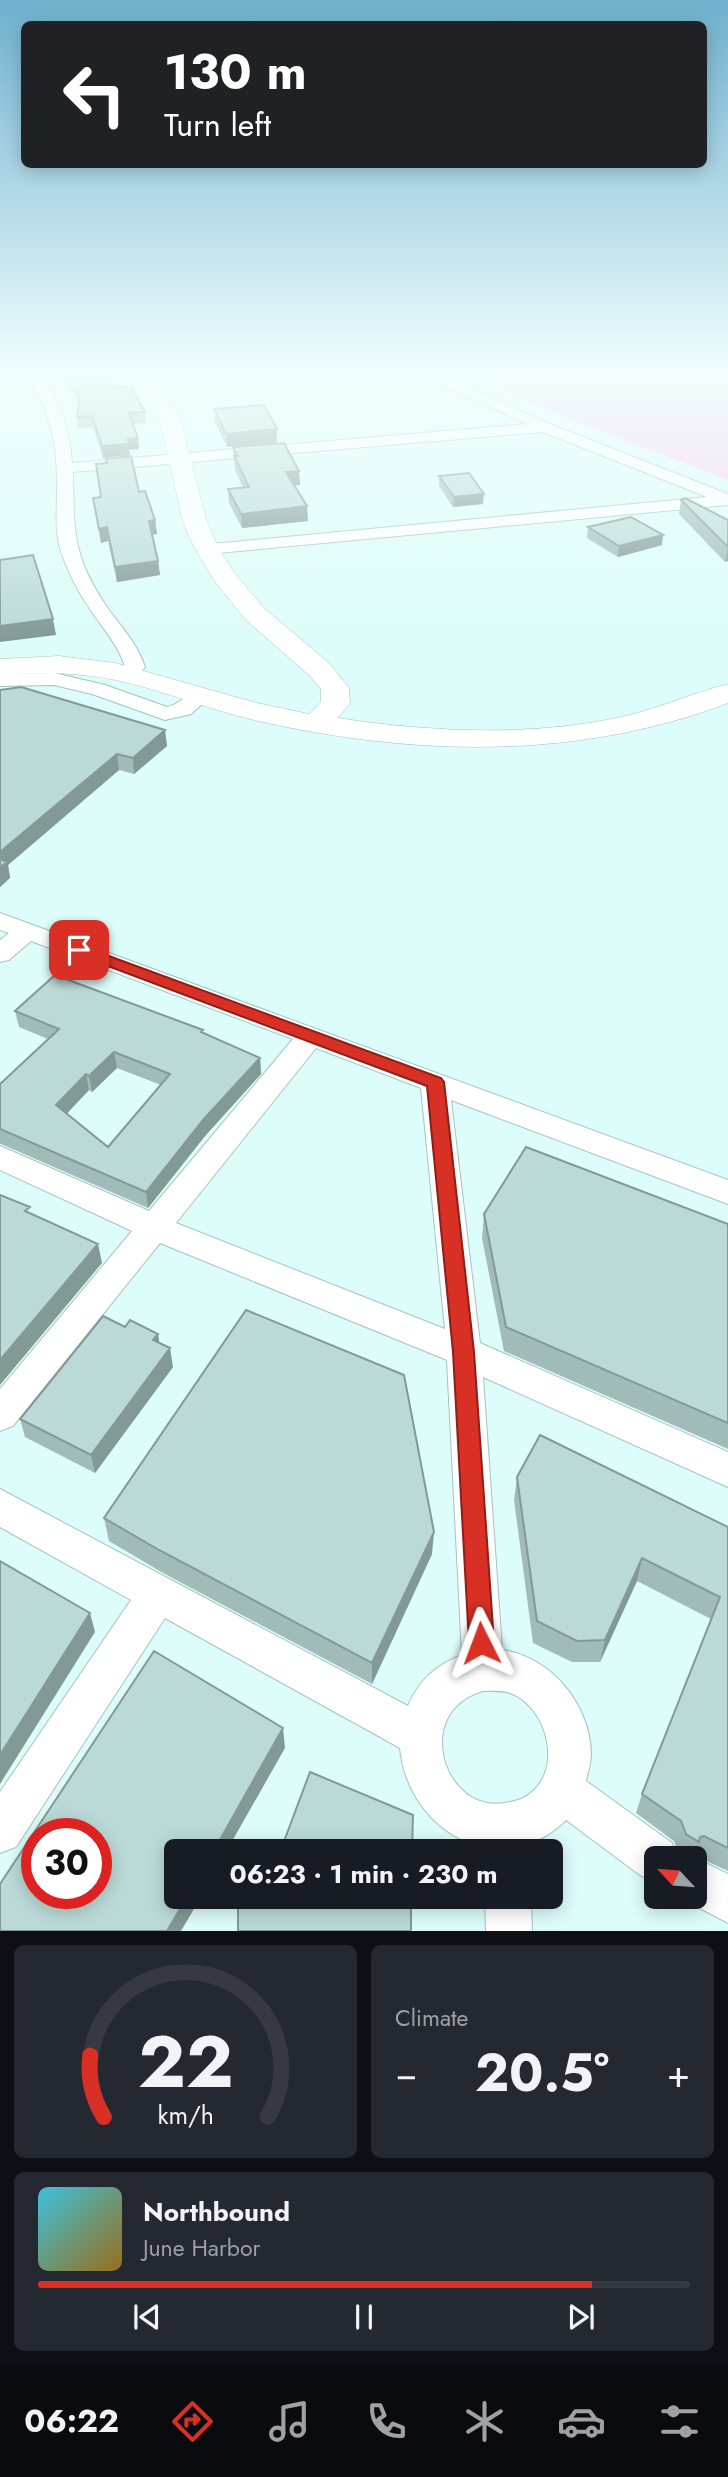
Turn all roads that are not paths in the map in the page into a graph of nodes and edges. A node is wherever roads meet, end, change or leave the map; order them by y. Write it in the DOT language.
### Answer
graph roads {
  1 [pos="66,461"];
  2 [pos="145,461"];
  3 [pos="181,461"];
  4 [pos="631,461"];
  5 [pos="66,468"];
  6 [pos="207,549"];
  7 [pos="0,667"];
  8 [pos="129,676"];
  9 [pos="0,680"];
  10 [pos="728,693"];
  11 [pos="201,696"];
  12 [pos="316,725"];
  13 [pos="14,926"];
  14 [pos="0,954"];
  15 [pos="311,1035"];
  16 [pos="435,1082"];
  17 [pos="0,1157"];
  18 [pos="728,1192"];
  19 [pos="156,1228"];
  20 [pos="464,1352"];
  21 [pos="0,1415"];
  22 [pos="728,1469"];
  23 [pos="0,1507"];
  24 [pos="159,1593"];
  25 [pos="483,1670"];
  26 [pos="420,1736"];
  27 [pos="562,1790"];
  28 [pos="0,1832"];
  29 [pos="505,1839"];
  30 [pos="508,1839"];
  31 [pos="644,1849"];
  32 [pos="707,1888"];
  33 [pos="728,1900"];
  34 [pos="509,1909"];
  35 [pos="509,1931"];
  1 -- 5 [label="street"];
  2 -- 5 [label="street"];
  3 -- 6 [label="street"];
  4 -- 6 [label="street"];
  5 -- 8 [label="street"];
  6 -- 12 [label="street"];
  7 -- 8 [label="street"];
  8 -- 11 [label="street"];
  9 -- 11 [label="street"];
  10 -- 12 [label="street"];
  11 -- 12 [label="street"];
  13 -- 14 [label="street"];
  13 -- 15 [label="street"];
  15 -- 16 [label="street"];
  15 -- 19 [label="street"];
  16 -- 18 [label="street"];
  16 -- 20 [label="street"];
  17 -- 19 [label="street"];
  19 -- 20 [label="street"];
  19 -- 21 [label="street"];
  20 -- 22 [label="street"];
  20 -- 25 [label="street"];
  23 -- 24 [label="street"];
  24 -- 26 [label="street"];
  24 -- 28 [label="street"];
  25 -- 26 [label="street"];
  25 -- 27 [label="street"];
  26 -- 29 [label="street"];
  27 -- 30 [label="street"];
  27 -- 31 [label="street"];
  32 -- 33 [label="street"];
  34 -- 35 [label="street"];
}
